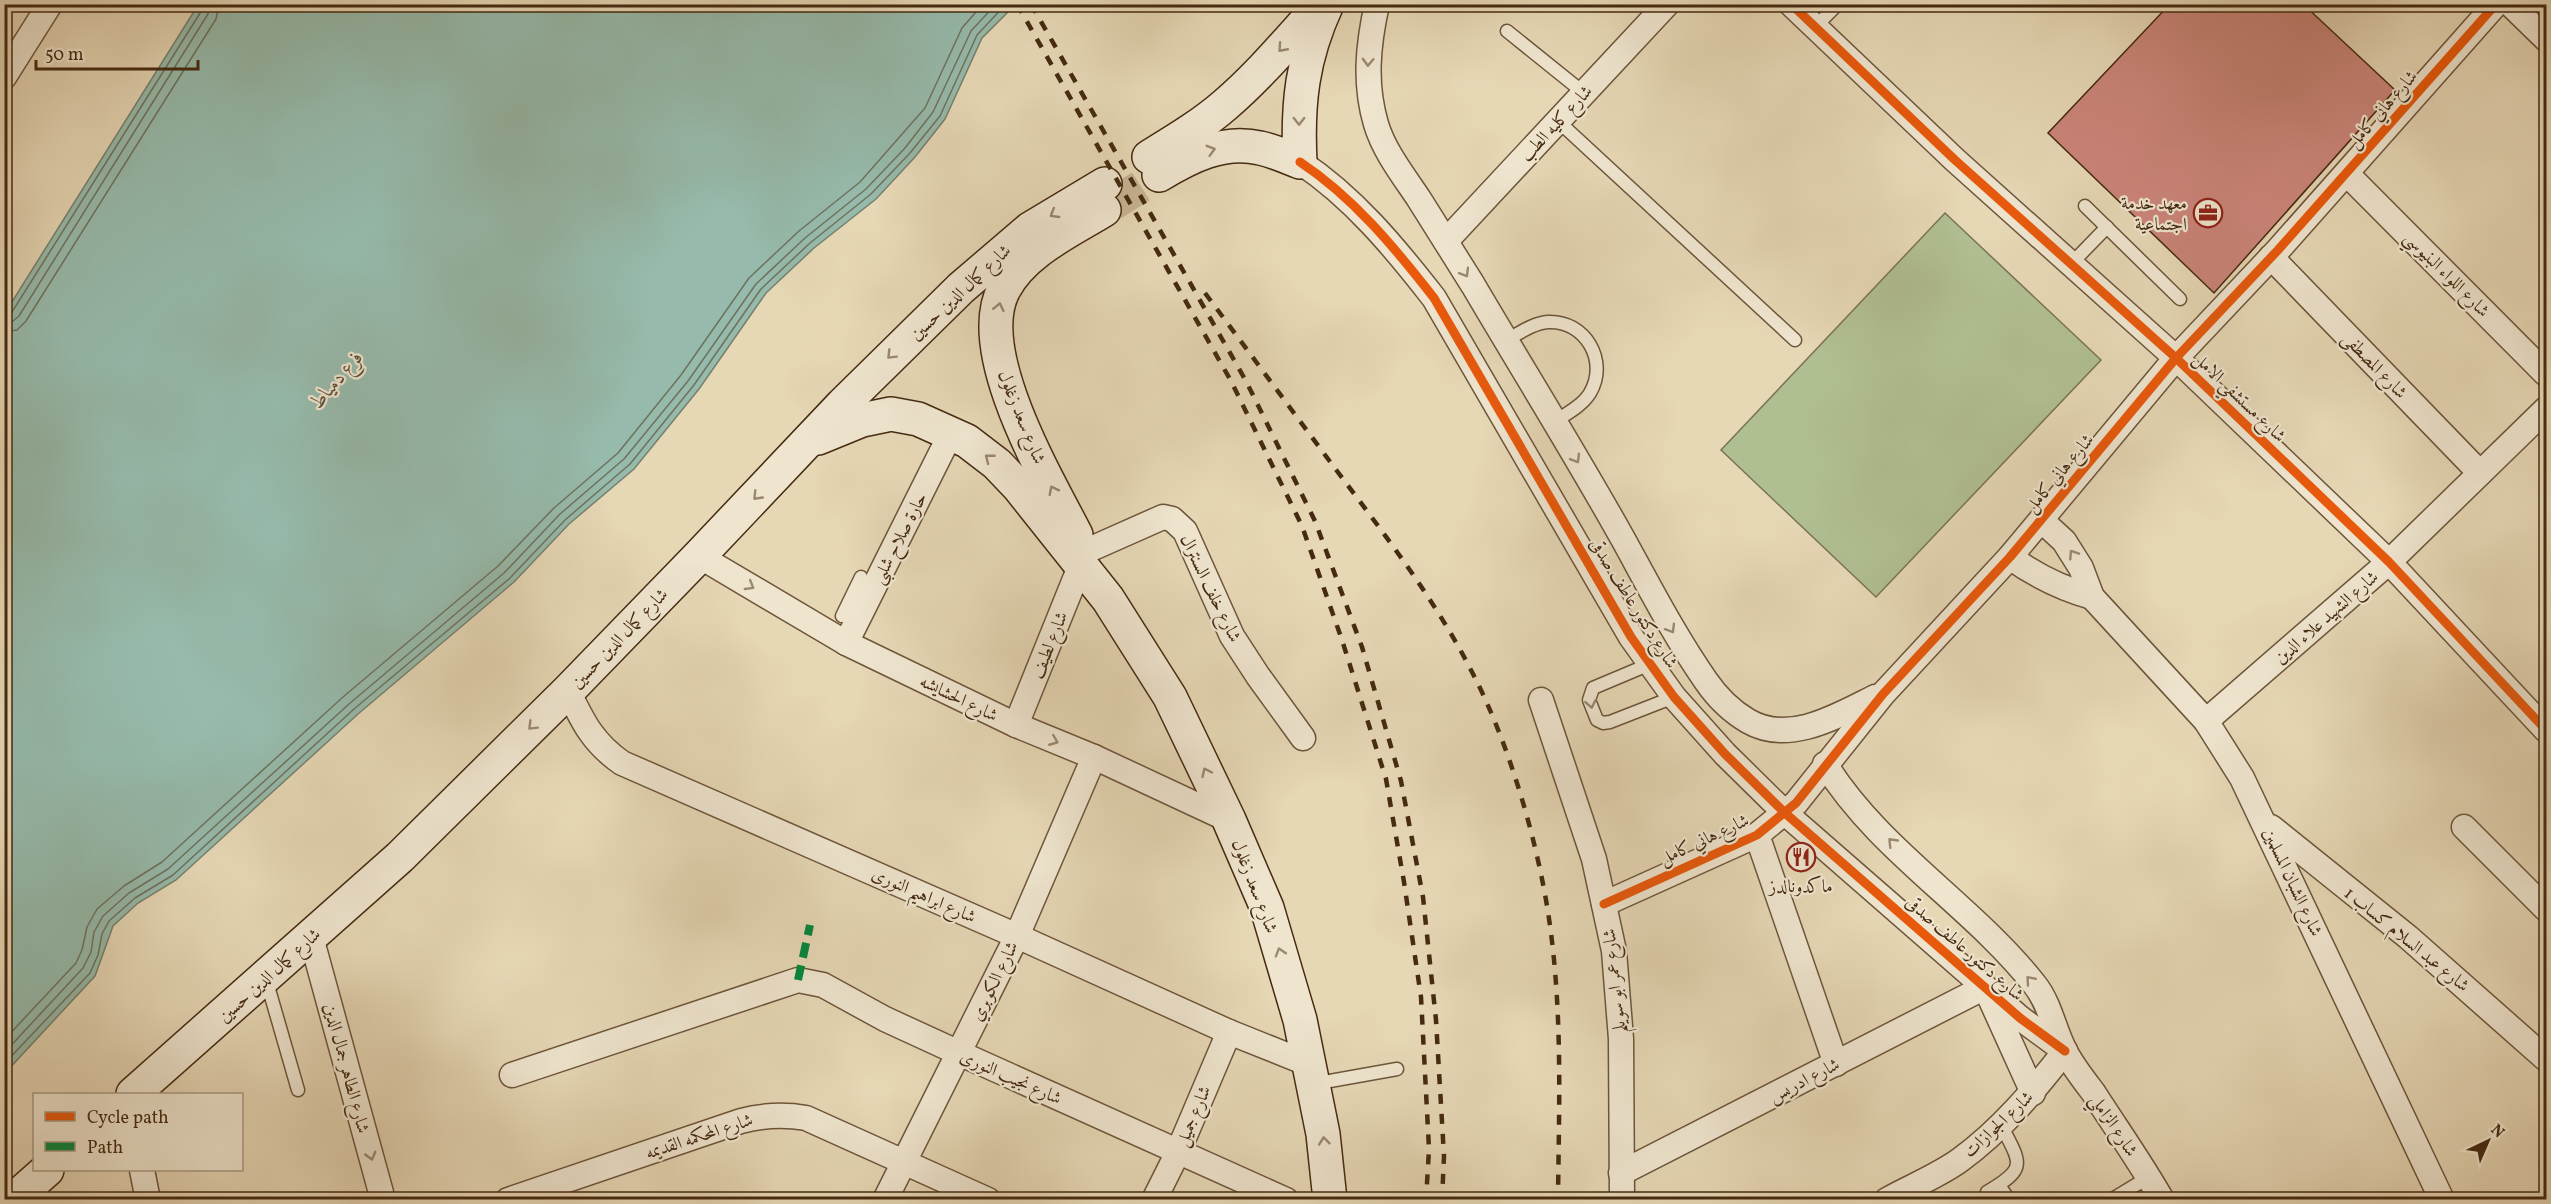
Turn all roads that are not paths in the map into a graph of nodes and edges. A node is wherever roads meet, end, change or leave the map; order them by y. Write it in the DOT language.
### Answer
graph roads {
  1 [pos="51,4"];
  2 [pos="1321,4"];
  3 [pos="1327,4"];
  4 [pos="1377,4"];
  5 [pos="1667,4"];
  6 [pos="1791,4"];
  7 [pos="1838,4"];
  8 [pos="2496,4"];
  9 [pos="2510,4"];
  10 [pos="1815,27"];
  11 [pos="1507,31"];
  12 [pos="2547,39"];
  13 [pos="4,76"];
  14 [pos="1584,93"];
  15 [pos="1558,121"];
  16 [pos="1300,162"];
  17 [pos="2347,174"];
  18 [pos="1109,194"];
  19 [pos="2085,206"];
  20 [pos="2107,227"];
  21 [pos="1446,241"];
  22 [pos="2271,257"];
  23 [pos="2070,265"];
  24 [pos="2180,299"];
  25 [pos="1795,340"];
  26 [pos="1505,341"];
  27 [pos="2176,358"];
  28 [pos="2547,374"];
  29 [pos="2547,409"];
  30 [pos="1554,422"];
  31 [pos="951,433"];
  32 [pos="808,442"];
  33 [pos="2480,472"];
  34 [pos="2041,520"];
  35 [pos="699,556"];
  36 [pos="2010,557"];
  37 [pos="1083,558"];
  38 [pos="2389,562"];
  39 [pos="861,577"];
  40 [pos="2092,597"];
  41 [pos="852,608"];
  42 [pos="846,643"];
  43 [pos="1650,664"];
  44 [pos="1708,684"];
  45 [pos="567,691"];
  46 [pos="1883,694"];
  47 [pos="1674,697"];
  48 [pos="1540,700"];
  49 [pos="2206,721"];
  50 [pos="1016,725"];
  51 [pos="2547,730"];
  52 [pos="1303,738"];
  53 [pos="1094,757"];
  54 [pos="1825,764"];
  55 [pos="1785,813"];
  56 [pos="1229,820"];
  57 [pos="2265,821"];
  58 [pos="2464,827"];
  59 [pos="1757,835"];
  60 [pos="1604,904"];
  61 [pos="2547,909"];
  62 [pos="1017,936"];
  63 [pos="311,937"];
  64 [pos="266,977"];
  65 [pos="1985,987"];
  66 [pos="1229,1032"];
  67 [pos="2065,1051"];
  68 [pos="958,1053"];
  69 [pos="2547,1059"];
  70 [pos="1836,1064"];
  71 [pos="1397,1068"];
  72 [pos="1311,1074"];
  73 [pos="512,1075"];
  74 [pos="298,1090"];
  75 [pos="135,1093"];
  76 [pos="2033,1093"];
  77 [pos="2001,1125"];
  78 [pos="1178,1152"];
  79 [pos="904,1161"];
  80 [pos="46,1171"];
  81 [pos="142,1171"];
  82 [pos="1622,1173"];
  83 [pos="2149,1177"];
  84 [pos="1999,1185"];
  85 [pos="1987,1192"];
  86 [pos="1905,1196"];
  87 [pos="2447,1198"];
  88 [pos="13,1200"];
  89 [pos="147,1200"];
  90 [pos="383,1200"];
  91 [pos="508,1200"];
  92 [pos="885,1200"];
  93 [pos="988,1200"];
  94 [pos="1154,1200"];
  95 [pos="1286,1200"];
  96 [pos="1330,1200"];
  97 [pos="1622,1200"];
  98 [pos="2009,1200"];
  99 [pos="2091,1200"];
  100 [pos="2110,1200"];
  101 [pos="2162,1200"];
  1 -- 13 [label="street"];
  2 -- 16 [label="main road, شارع دكتور عاطف صدقى, one-way"];
  3 -- 16 [label="main road, one-way"];
  4 -- 21 [label="street, شارع دكتور عاطف صدقى, one-way"];
  5 -- 14 [label="street, شارع كليه الطب"];
  6 -- 10 [label="street, شارع مستشفي الامل"];
  7 -- 10 [label="lane"];
  8 -- 17 [label="street, شارع هاني كامل"];
  9 -- 12 [label="street"];
  10 -- 23 [label="street, شارع مستشفي الامل"];
  11 -- 14 [label="lane"];
  14 -- 15 [label="street, شارع كليه الطب"];
  15 -- 21 [label="street, شارع كليه الطب"];
  15 -- 25 [label="lane"];
  16 -- 43 [label="street, شارع دكتور عاطف صدقى"];
  17 -- 22 [label="street, شارع هاني كامل"];
  17 -- 28 [label="street, شارع اللواء البنيوسي"];
  18 -- 32 [label="main road, شارع كمال الدين حسين, one-way"];
  37 -- 18 [label="main road, شارع سعد زغلول, one-way"];
  19 -- 20 [label="lane"];
  20 -- 23 [label="lane"];
  20 -- 24 [label="lane"];
  21 -- 26 [label="street, شارع دكتور عاطف صدقى, one-way"];
  22 -- 27 [label="street, شارع هاني كامل"];
  22 -- 33 [label="street, شارع المصطفى"];
  23 -- 27 [label="street, شارع مستشفي الامل"];
  26 -- 30 [label="street, شارع دكتور عاطف صدقى"];
  26 -- 30 [label="lane"];
  27 -- 34 [label="street, شارع هاني كامل"];
  27 -- 38 [label="street, شارع مستشفي الامل"];
  29 -- 33 [label="street, شارع الشهيد علاء الدين"];
  30 -- 44 [label="street, شارع دكتور عاطف صدقى, one-way"];
  31 -- 32 [label="main road, شارع سعد زغلول"];
  37 -- 31 [label="main road, شارع سعد زغلول, one-way"];
  31 -- 41 [label="street, حارة صلاح شلبى"];
  32 -- 35 [label="main road, شارع كمال الدين حسين, one-way"];
  33 -- 38 [label="street, شارع الشهيد علاء الدين"];
  34 -- 36 [label="street, شارع هاني كامل"];
  40 -- 34 [label="street, شارع الشبان المسلمين, one-way"];
  35 -- 42 [label="street, شارع الحشايشه, one-way"];
  35 -- 45 [label="main road, شارع كمال الدين حسين"];
  36 -- 40 [label="street"];
  36 -- 46 [label="street, شارع هاني كامل"];
  37 -- 50 [label="street, شارع لطيف"];
  37 -- 52 [label="street, شارع خلف السنترال"];
  56 -- 37 [label="main road, شارع سعد زغلول, one-way"];
  38 -- 49 [label="street, شارع الشهيد علاء الدين"];
  38 -- 51 [label="street, شارع مستشفي الامل"];
  39 -- 41 [label="lane"];
  40 -- 49 [label="street, شارع الشبان المسلمين"];
  41 -- 42 [label="street, حارة صلاح شلبى"];
  42 -- 50 [label="street, شارع الحشايشه"];
  43 -- 47 [label="street, شارع دكتور عاطف صدقى"];
  43 -- 47 [label="lane, one-way"];
  44 -- 46 [label="street, شارع دكتور عاطف صدقى"];
  44 -- 47 [label="street"];
  45 -- 62 [label="street, شارع ابراهيم النورى"];
  45 -- 63 [label="main road, شارع كمال الدين حسين, one-way"];
  46 -- 54 [label="street, شارع هاني كامل"];
  47 -- 55 [label="street, شارع دكتور عاطف صدقى"];
  48 -- 60 [label="street, شارع عمر ابو سويلم"];
  49 -- 57 [label="street, شارع الشبان المسلمين"];
  50 -- 53 [label="street, شارع الحشايشه, one-way"];
  53 -- 56 [label="street, شارع الحشايشه"];
  53 -- 62 [label="street, شارع الكوبري"];
  54 -- 55 [label="street, شارع هاني كامل"];
  67 -- 54 [label="street, شارع دكتور عاطف صدقى, one-way"];
  55 -- 59 [label="street, شارع هاني كامل"];
  55 -- 65 [label="street, شارع دكتور عاطف صدقى"];
  72 -- 56 [label="main road, شارع سعد زغلول, one-way"];
  57 -- 69 [label="street, شارع عبد السلام كساب 1"];
  57 -- 87 [label="street, شارع الشبان المسلمين"];
  58 -- 61 [label="street"];
  59 -- 60 [label="street, شارع هاني كامل"];
  59 -- 70 [label="street"];
  60 -- 82 [label="street, شارع عمر ابو سويلم"];
  62 -- 66 [label="street, شارع ابراهيم النورى"];
  62 -- 68 [label="street, شارع الكوبري"];
  63 -- 64 [label="main road, شارع كمال الدين حسين"];
  63 -- 90 [label="street, شارع الطاهر جمال الدين, one-way"];
  64 -- 74 [label="lane"];
  64 -- 75 [label="main road, شارع كمال الدين حسين"];
  65 -- 67 [label="street, شارع دكتور عاطف صدقى"];
  65 -- 70 [label="street, شارع ادريس"];
  65 -- 76 [label="street"];
  66 -- 72 [label="street, شارع ابراهيم النورى"];
  66 -- 78 [label="street, شارع جميل"];
  67 -- 76 [label="street, شارع الجوازات"];
  67 -- 83 [label="street, شارع الزاملي"];
  68 -- 73 [label="street, شارع نجيب النورى"];
  68 -- 78 [label="street, شارع نجيب النورى"];
  68 -- 79 [label="street, شارع الكوبري"];
  70 -- 82 [label="street, شارع ادريس"];
  71 -- 72 [label="lane"];
  96 -- 72 [label="main road, شارع سعد زغلول, one-way"];
  76 -- 77 [label="street, شارع الجوازات"];
  77 -- 84 [label="lane"];
  77 -- 86 [label="street, شارع الجوازات"];
  78 -- 94 [label="street, شارع جميل"];
  78 -- 95 [label="street, شارع نجيب النورى"];
  79 -- 91 [label="street, شارع المحكمه القديمه"];
  79 -- 92 [label="street, شارع الكوبري"];
  79 -- 93 [label="street, شارع المحكمه القديمه"];
  80 -- 88 [label="main road"];
  81 -- 89 [label="street"];
  82 -- 97 [label="street, شارع عمر ابو سويلم"];
  83 -- 100 [label="lane"];
  83 -- 101 [label="street, شارع الزاملي"];
  84 -- 85 [label="lane"];
  84 -- 98 [label="lane"];
  99 -- 100 [label="lane"];
}
